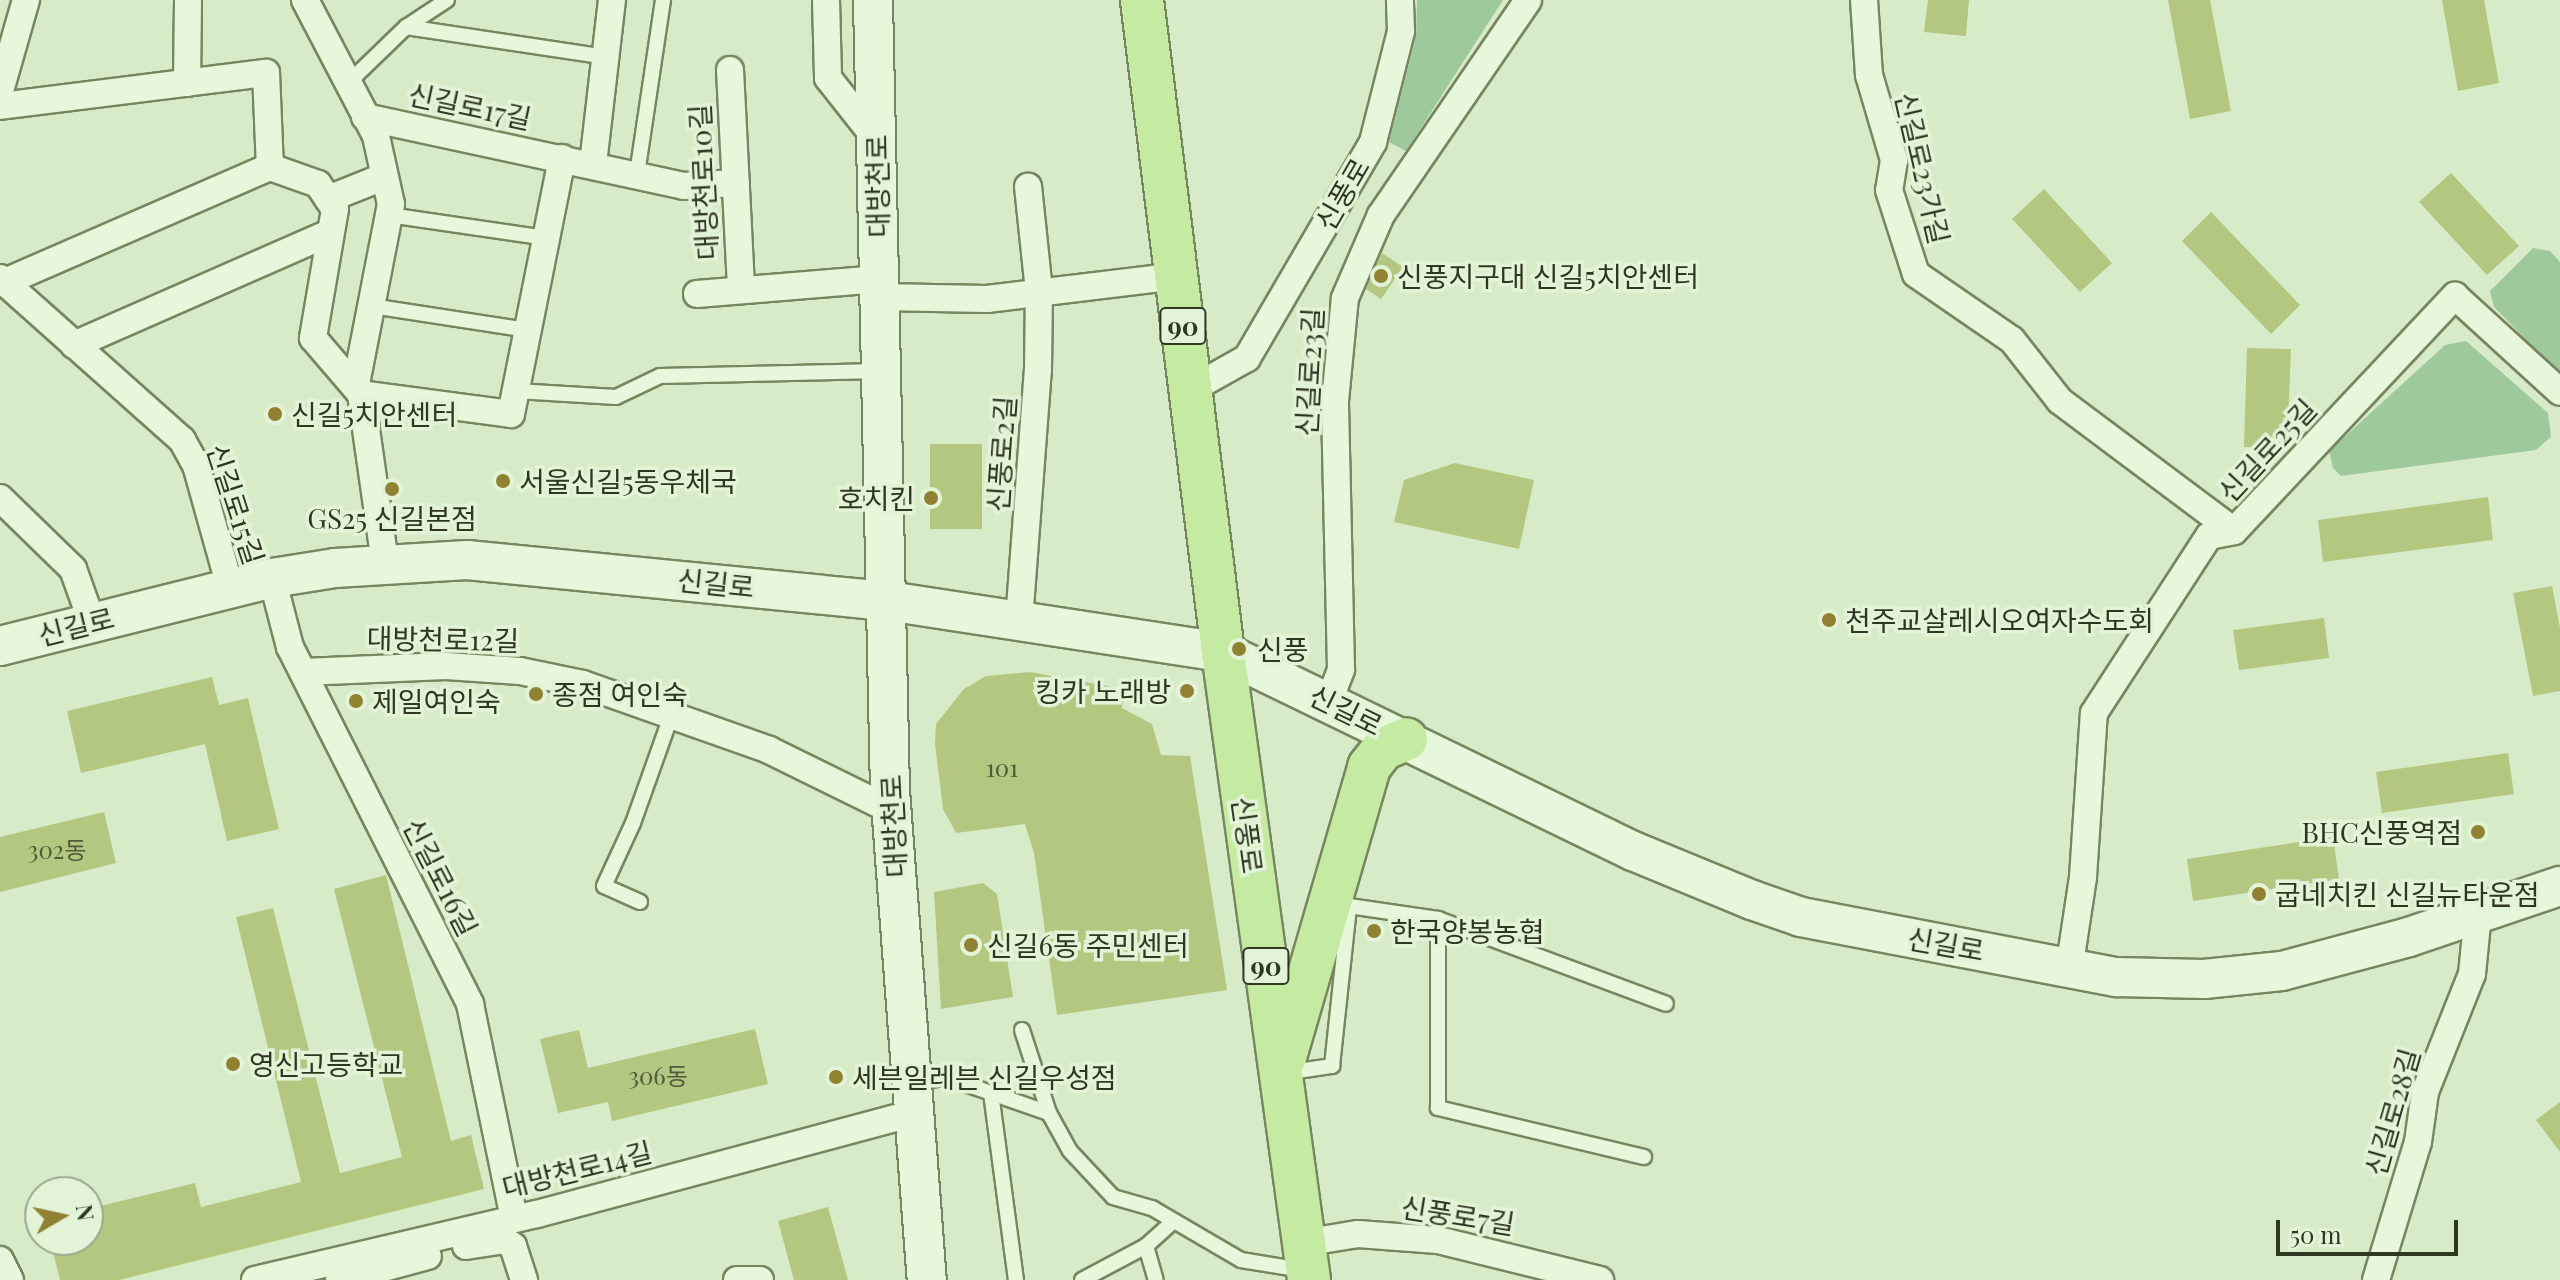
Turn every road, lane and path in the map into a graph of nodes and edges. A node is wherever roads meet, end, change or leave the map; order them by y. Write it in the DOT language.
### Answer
graph roads {
  1 [pos="26,0"];
  2 [pos="188,0"];
  3 [pos="447,0"];
  4 [pos="612,0"];
  5 [pos="663,0"];
  6 [pos="826,0"];
  7 [pos="873,0"];
  8 [pos="1142,0"];
  9 [pos="1400,0"];
  10 [pos="1528,0"];
  11 [pos="1864,0"];
  12 [pos="309,2"];
  13 [pos="406,27"];
  14 [pos="606,57"];
  15 [pos="730,70"];
  16 [pos="187,83"];
  17 [pos="346,84"];
  18 [pos="0,91"];
  19 [pos="0,106"];
  20 [pos="365,117"];
  21 [pos="877,140"];
  22 [pos="562,158"];
  23 [pos="593,164"];
  24 [pos="270,167"];
  25 [pos="637,174"];
  26 [pos="383,177"];
  27 [pos="736,183"];
  28 [pos="1028,187"];
  29 [pos="328,199"];
  30 [pos="389,215"];
  31 [pos="327,234"];
  32 [pos="547,238"];
  33 [pos="1177,276"];
  34 [pos="2,280"];
  35 [pos="880,288"];
  36 [pos="741,290"];
  37 [pos="1039,291"];
  38 [pos="697,294"];
  39 [pos="371,306"];
  40 [pos="528,330"];
  41 [pos="74,345"];
  42 [pos="881,371"];
  43 [pos="1190,390"];
  44 [pos="516,391"];
  45 [pos="2560,392"];
  46 [pos="361,394"];
  47 [pos="0,498"];
  48 [pos="2234,531"];
  49 [pos="385,563"];
  50 [pos="272,578"];
  51 [pos="230,587"];
  52 [pos="888,601"];
  53 [pos="1019,621"];
  54 [pos="92,622"];
  55 [pos="0,646"];
  56 [pos="1223,652"];
  57 [pos="303,672"];
  58 [pos="1329,701"];
  59 [pos="671,716"];
  60 [pos="1406,739"];
  61 [pos="891,810"];
  62 [pos="2560,886"];
  63 [pos="640,902"];
  64 [pos="2478,914"];
  65 [pos="1438,919"];
  66 [pos="2069,970"];
  67 [pos="1666,1004"];
  68 [pos="1022,1030"];
  69 [pos="1281,1073"];
  70 [pos="1035,1079"];
  71 [pos="991,1093"];
  72 [pos="912,1098"];
  73 [pos="1013,1100"];
  74 [pos="1049,1113"];
  75 [pos="1644,1157"];
  76 [pos="514,1218"];
  77 [pos="1173,1222"];
  78 [pos="1146,1246"];
  79 [pos="0,1260"];
  80 [pos="1306,1265"];
  81 [pos="10,1280"];
  82 [pos="255,1280"];
  83 [pos="339,1280"];
  84 [pos="524,1280"];
  85 [pos="737,1280"];
  86 [pos="760,1280"];
  87 [pos="927,1280"];
  88 [pos="1016,1280"];
  89 [pos="1082,1280"];
  90 [pos="1156,1280"];
  91 [pos="1600,1280"];
  92 [pos="2376,1280"];
  1 -- 18 [label="street"];
  2 -- 16 [label="street"];
  3 -- 13 [label="lane, 신길로17길"];
  4 -- 14 [label="street"];
  5 -- 25 [label="lane"];
  6 -- 21 [label="street"];
  7 -- 21 [label="main road, 대방천로"];
  8 -- 33 [label="main road, 신풍로 / 90"];
  9 -- 43 [label="street, 신풍로"];
  10 -- 58 [label="street, 신길로23길"];
  11 -- 48 [label="street, 신길로23가길"];
  12 -- 17 [label="street, 신길로17길"];
  13 -- 14 [label="lane"];
  13 -- 17 [label="lane, 신길로17길"];
  14 -- 23 [label="street"];
  15 -- 27 [label="street, 대방천로10길"];
  16 -- 19 [label="street"];
  16 -- 24 [label="street"];
  17 -- 20 [label="street, 신길로17길"];
  20 -- 22 [label="street, 신길로17길"];
  20 -- 26 [label="street, 신길로17길"];
  21 -- 35 [label="main road, 대방천로"];
  22 -- 23 [label="street, 신길로17길"];
  22 -- 32 [label="street, 신길로17길"];
  23 -- 25 [label="street, 신길로17길"];
  24 -- 29 [label="street"];
  24 -- 34 [label="street, 신길로15길"];
  25 -- 27 [label="street, 신길로17길"];
  26 -- 29 [label="street"];
  26 -- 30 [label="street, 신길로17길"];
  27 -- 36 [label="street, 대방천로10길"];
  28 -- 37 [label="street, 신풍로2길"];
  29 -- 31 [label="street"];
  30 -- 32 [label="lane"];
  30 -- 39 [label="street, 신길로17길"];
  31 -- 41 [label="street"];
  31 -- 46 [label="street"];
  32 -- 40 [label="street, 신길로17길"];
  33 -- 37 [label="street"];
  33 -- 43 [label="main road, 신풍로 / 90"];
  34 -- 41 [label="street, 신길로15길"];
  35 -- 36 [label="street, 대방천로10길"];
  35 -- 37 [label="street"];
  35 -- 42 [label="main road, 대방천로"];
  36 -- 38 [label="street, 대방천로10길"];
  37 -- 53 [label="street, 신풍로2길"];
  39 -- 40 [label="lane"];
  39 -- 46 [label="street, 신길로17길"];
  40 -- 44 [label="street, 신길로17길"];
  41 -- 51 [label="street, 신길로15길"];
  42 -- 44 [label="lane"];
  42 -- 52 [label="main road, 대방천로"];
  43 -- 56 [label="main road, 신풍로 / 90"];
  44 -- 46 [label="street"];
  45 -- 48 [label="street, 신길로25길"];
  46 -- 49 [label="street, 신길로17길"];
  47 -- 54 [label="street"];
  48 -- 66 [label="street, 신길로25길"];
  49 -- 50 [label="main road, 신길로"];
  49 -- 52 [label="main road, 신길로"];
  50 -- 51 [label="main road, 신길로"];
  50 -- 57 [label="street, 신길로16길"];
  51 -- 54 [label="main road, 신길로"];
  52 -- 53 [label="main road, 신길로"];
  52 -- 61 [label="main road, 대방천로"];
  53 -- 56 [label="main road, 신길로"];
  54 -- 55 [label="main road, 신길로"];
  56 -- 58 [label="main road, 신길로"];
  56 -- 69 [label="main road, 신풍로 / 90"];
  57 -- 59 [label="street, 대방천로12길"];
  57 -- 76 [label="street, 신길로16길"];
  58 -- 60 [label="main road, 신길로"];
  59 -- 61 [label="street, 대방천로12길"];
  59 -- 63 [label="lane"];
  60 -- 66 [label="main road, 신길로"];
  60 -- 69 [label="main road"];
  61 -- 72 [label="main road, 대방천로"];
  62 -- 64 [label="main road, 신길로"];
  64 -- 66 [label="main road, 신길로"];
  64 -- 92 [label="street, 신길로28길"];
  65 -- 67 [label="lane"];
  65 -- 69 [label="lane"];
  65 -- 75 [label="lane"];
  68 -- 70 [label="lane"];
  69 -- 80 [label="main road, 신풍로 / 90"];
  70 -- 73 [label="lane"];
  70 -- 74 [label="lane"];
  71 -- 72 [label="lane"];
  71 -- 73 [label="lane"];
  71 -- 88 [label="lane"];
  72 -- 76 [label="street, 대방천로14길"];
  72 -- 87 [label="main road, 대방천로"];
  73 -- 74 [label="lane"];
  74 -- 77 [label="lane"];
  76 -- 82 [label="street, 대방천로14길"];
  77 -- 78 [label="lane"];
  77 -- 80 [label="lane"];
  78 -- 89 [label="lane"];
  78 -- 90 [label="lane"];
  79 -- 81 [label="street"];
  80 -- 91 [label="street, 신풍로7길"];
  83 -- 84 [label="street"];
  85 -- 86 [label="street"];
}
